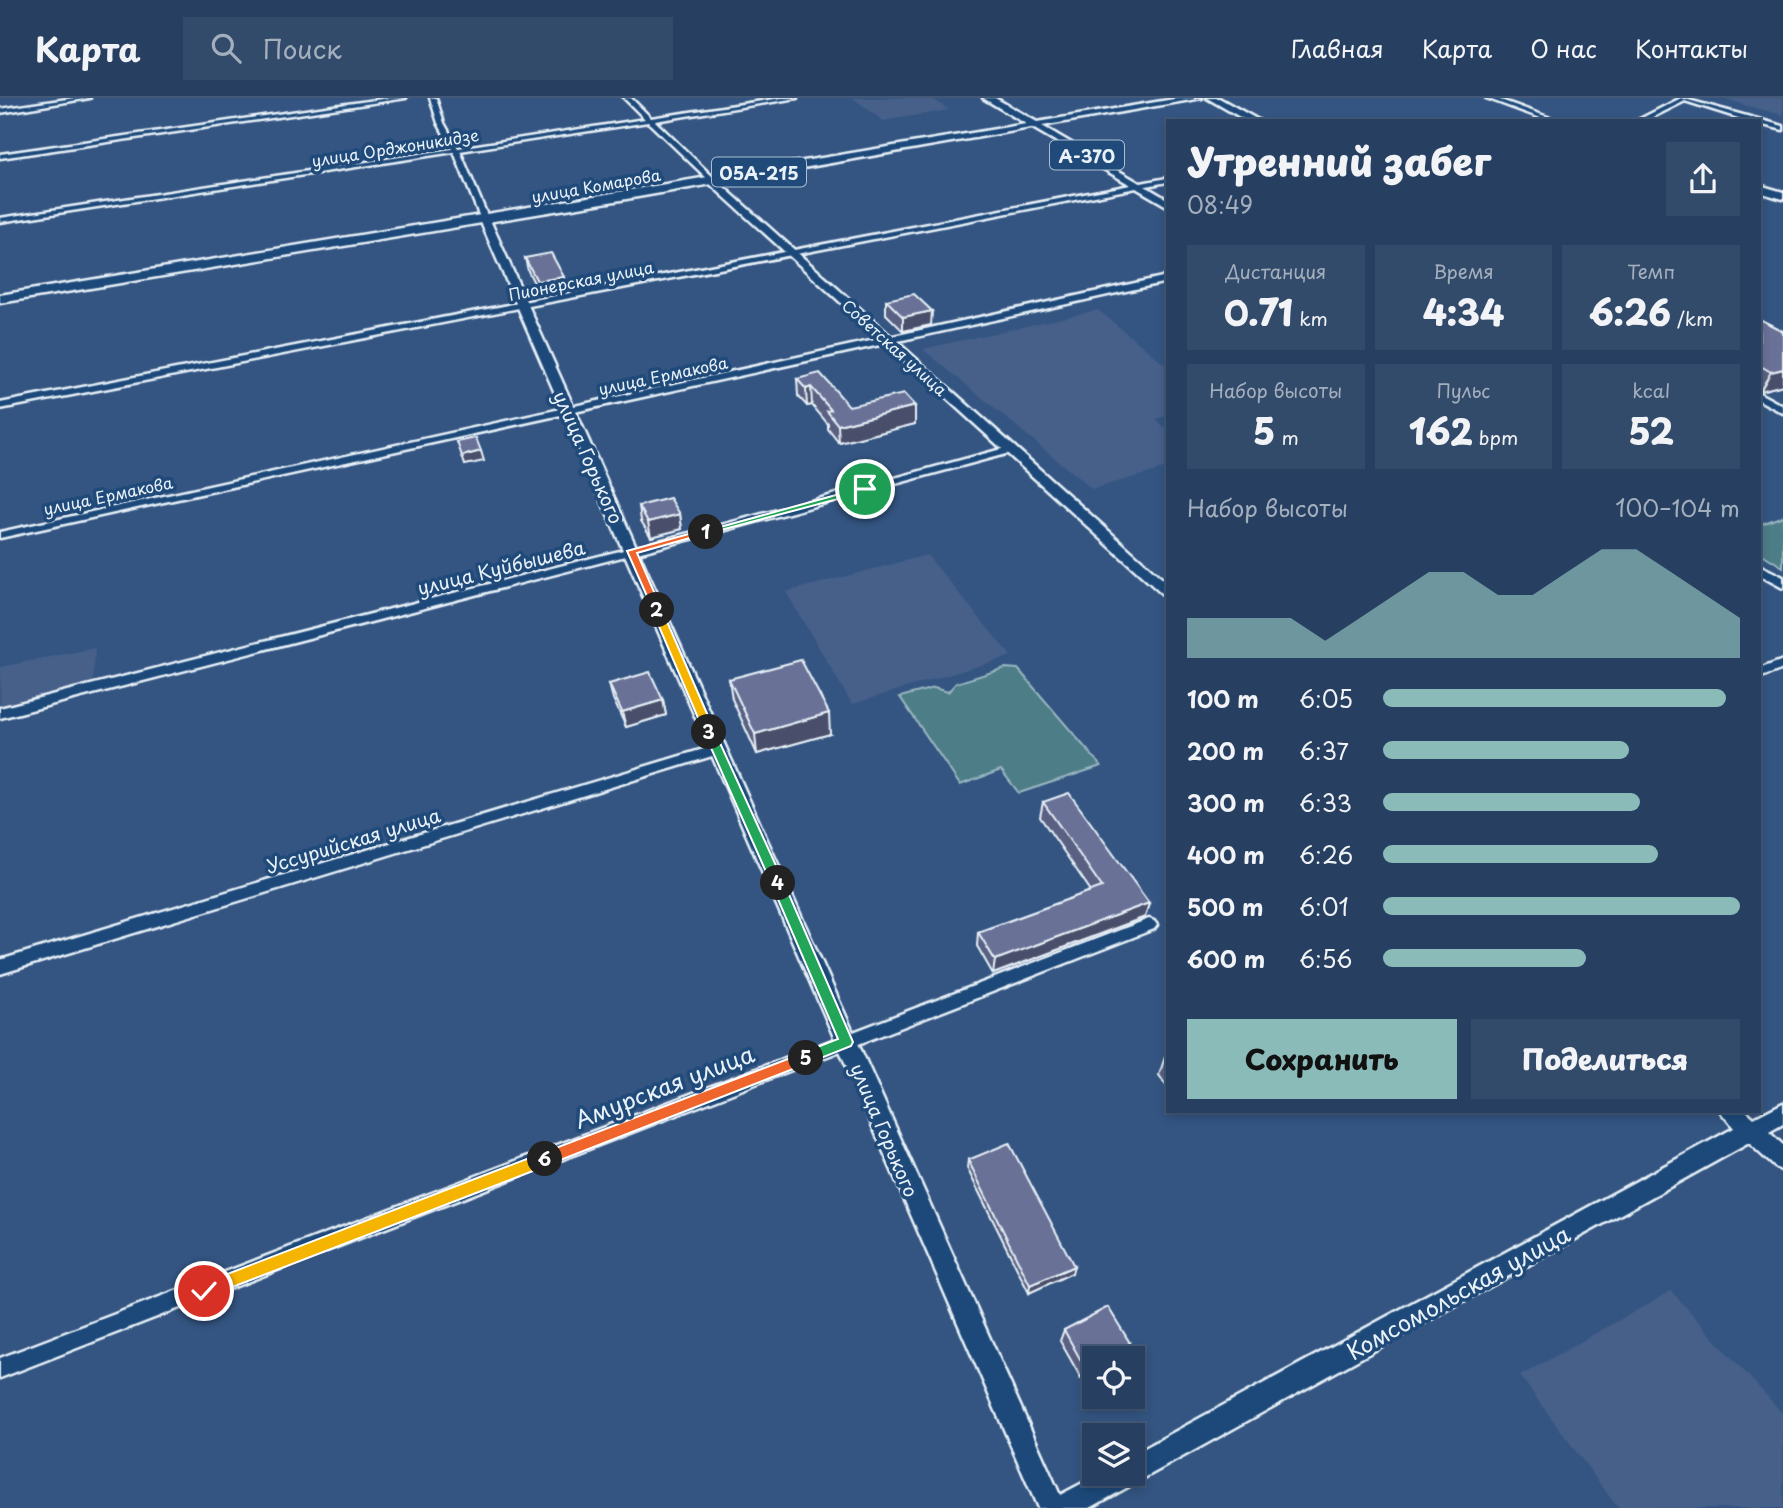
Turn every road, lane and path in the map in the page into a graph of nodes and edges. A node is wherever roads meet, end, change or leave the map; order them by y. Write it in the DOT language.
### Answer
graph roads {
  1 [pos="87,98"];
  2 [pos="403,98"];
  3 [pos="433,98"];
  4 [pos="627,98"];
  5 [pos="794,98"];
  6 [pos="988,98"];
  7 [pos="1197,98"];
  8 [pos="1212,98"];
  9 [pos="1489,98"];
  10 [pos="0,111"];
  11 [pos="1251,119"];
  12 [pos="1549,119"];
  13 [pos="1643,119"];
  14 [pos="1750,119"];
  15 [pos="650,120"];
  16 [pos="1761,122"];
  17 [pos="1034,125"];
  18 [pos="1783,128"];
  19 [pos="457,152"];
  20 [pos="0,156"];
  21 [pos="1166,180"];
  22 [pos="712,181"];
  23 [pos="1138,186"];
  24 [pos="1761,189"];
  25 [pos="1783,196"];
  26 [pos="1166,202"];
  27 [pos="0,220"];
  28 [pos="485,220"];
  29 [pos="793,253"];
  30 [pos="1166,279"];
  31 [pos="0,299"];
  32 [pos="522,305"];
  33 [pos="890,341"];
  34 [pos="1761,397"];
  35 [pos="0,405"];
  36 [pos="1783,410"];
  37 [pos="568,411"];
  38 [pos="1009,450"];
  39 [pos="0,535"];
  40 [pos="632,551"];
  41 [pos="1761,570"];
  42 [pos="1783,583"];
  43 [pos="1166,591"];
  44 [pos="1783,664"];
  45 [pos="1761,673"];
  46 [pos="0,713"];
  47 [pos="717,750"];
  48 [pos="1149,925"];
  49 [pos="0,967"];
  50 [pos="846,1042"];
  51 [pos="1733,1113"];
  52 [pos="1783,1113"];
  53 [pos="1752,1131"];
  54 [pos="1783,1160"];
  55 [pos="0,1368"];
  56 [pos="1145,1463"];
  57 [pos="1104,1486"];
  58 [pos="1052,1508"];
  59 [pos="1063,1508"];
  1 -- 10 [label="street"];
  2 -- 20 [label="street"];
  3 -- 19 [label="street, улица Горького"];
  4 -- 15 [label="street, Советская улица"];
  5 -- 15 [label="street, улица Орджоникидзе"];
  6 -- 17 [label="highway, А-370"];
  7 -- 17 [label="highway, улица Комарова"];
  8 -- 11 [label="highway"];
  9 -- 12 [label="street"];
  13 -- 14 [label="street"];
  15 -- 19 [label="street, улица Орджоникидзе"];
  15 -- 22 [label="street, Советская улица"];
  16 -- 18 [label="street"];
  17 -- 22 [label="highway, улица Комарова / 05А-215"];
  17 -- 23 [label="main road, А-370"];
  19 -- 27 [label="street, улица Орджоникидзе"];
  19 -- 28 [label="street, улица Горького"];
  21 -- 23 [label="street, Пионерская улица"];
  22 -- 28 [label="highway, улица Комарова / 05А-215"];
  22 -- 29 [label="main road, Советская улица"];
  23 -- 26 [label="main road, А-370"];
  23 -- 29 [label="street, Пионерская улица"];
  24 -- 25 [label="highway"];
  28 -- 31 [label="highway, улица Комарова / 05А-215"];
  28 -- 32 [label="main road, улица Горького"];
  29 -- 32 [label="street, Пионерская улица"];
  29 -- 33 [label="main road, Советская улица"];
  30 -- 33 [label="street, улица Ермакова"];
  32 -- 35 [label="street, Пионерская улица"];
  32 -- 37 [label="main road, улица Горького"];
  33 -- 37 [label="street, улица Ермакова"];
  33 -- 38 [label="main road, Советская улица"];
  34 -- 36 [label="street"];
  37 -- 39 [label="street, улица Ермакова"];
  37 -- 40 [label="main road, улица Горького"];
  38 -- 40 [label="street, улица Куйбышева"];
  38 -- 43 [label="main road, Советская улица"];
  40 -- 46 [label="street, улица Куйбышева"];
  40 -- 47 [label="main road, улица Горького"];
  41 -- 42 [label="main road"];
  44 -- 45 [label="street"];
  47 -- 49 [label="street, Уссурийская улица"];
  47 -- 50 [label="main road, улица Горького"];
  48 -- 50 [label="street, Амурская улица"];
  50 -- 55 [label="street, Амурская улица"];
  50 -- 58 [label="main road, улица Горького"];
  51 -- 53 [label="main road"];
  52 -- 53 [label="main road, Комсомольская улица"];
  53 -- 54 [label="main road"];
  53 -- 56 [label="main road, Комсомольская улица"];
  57 -- 59 [label="main road"];
}
